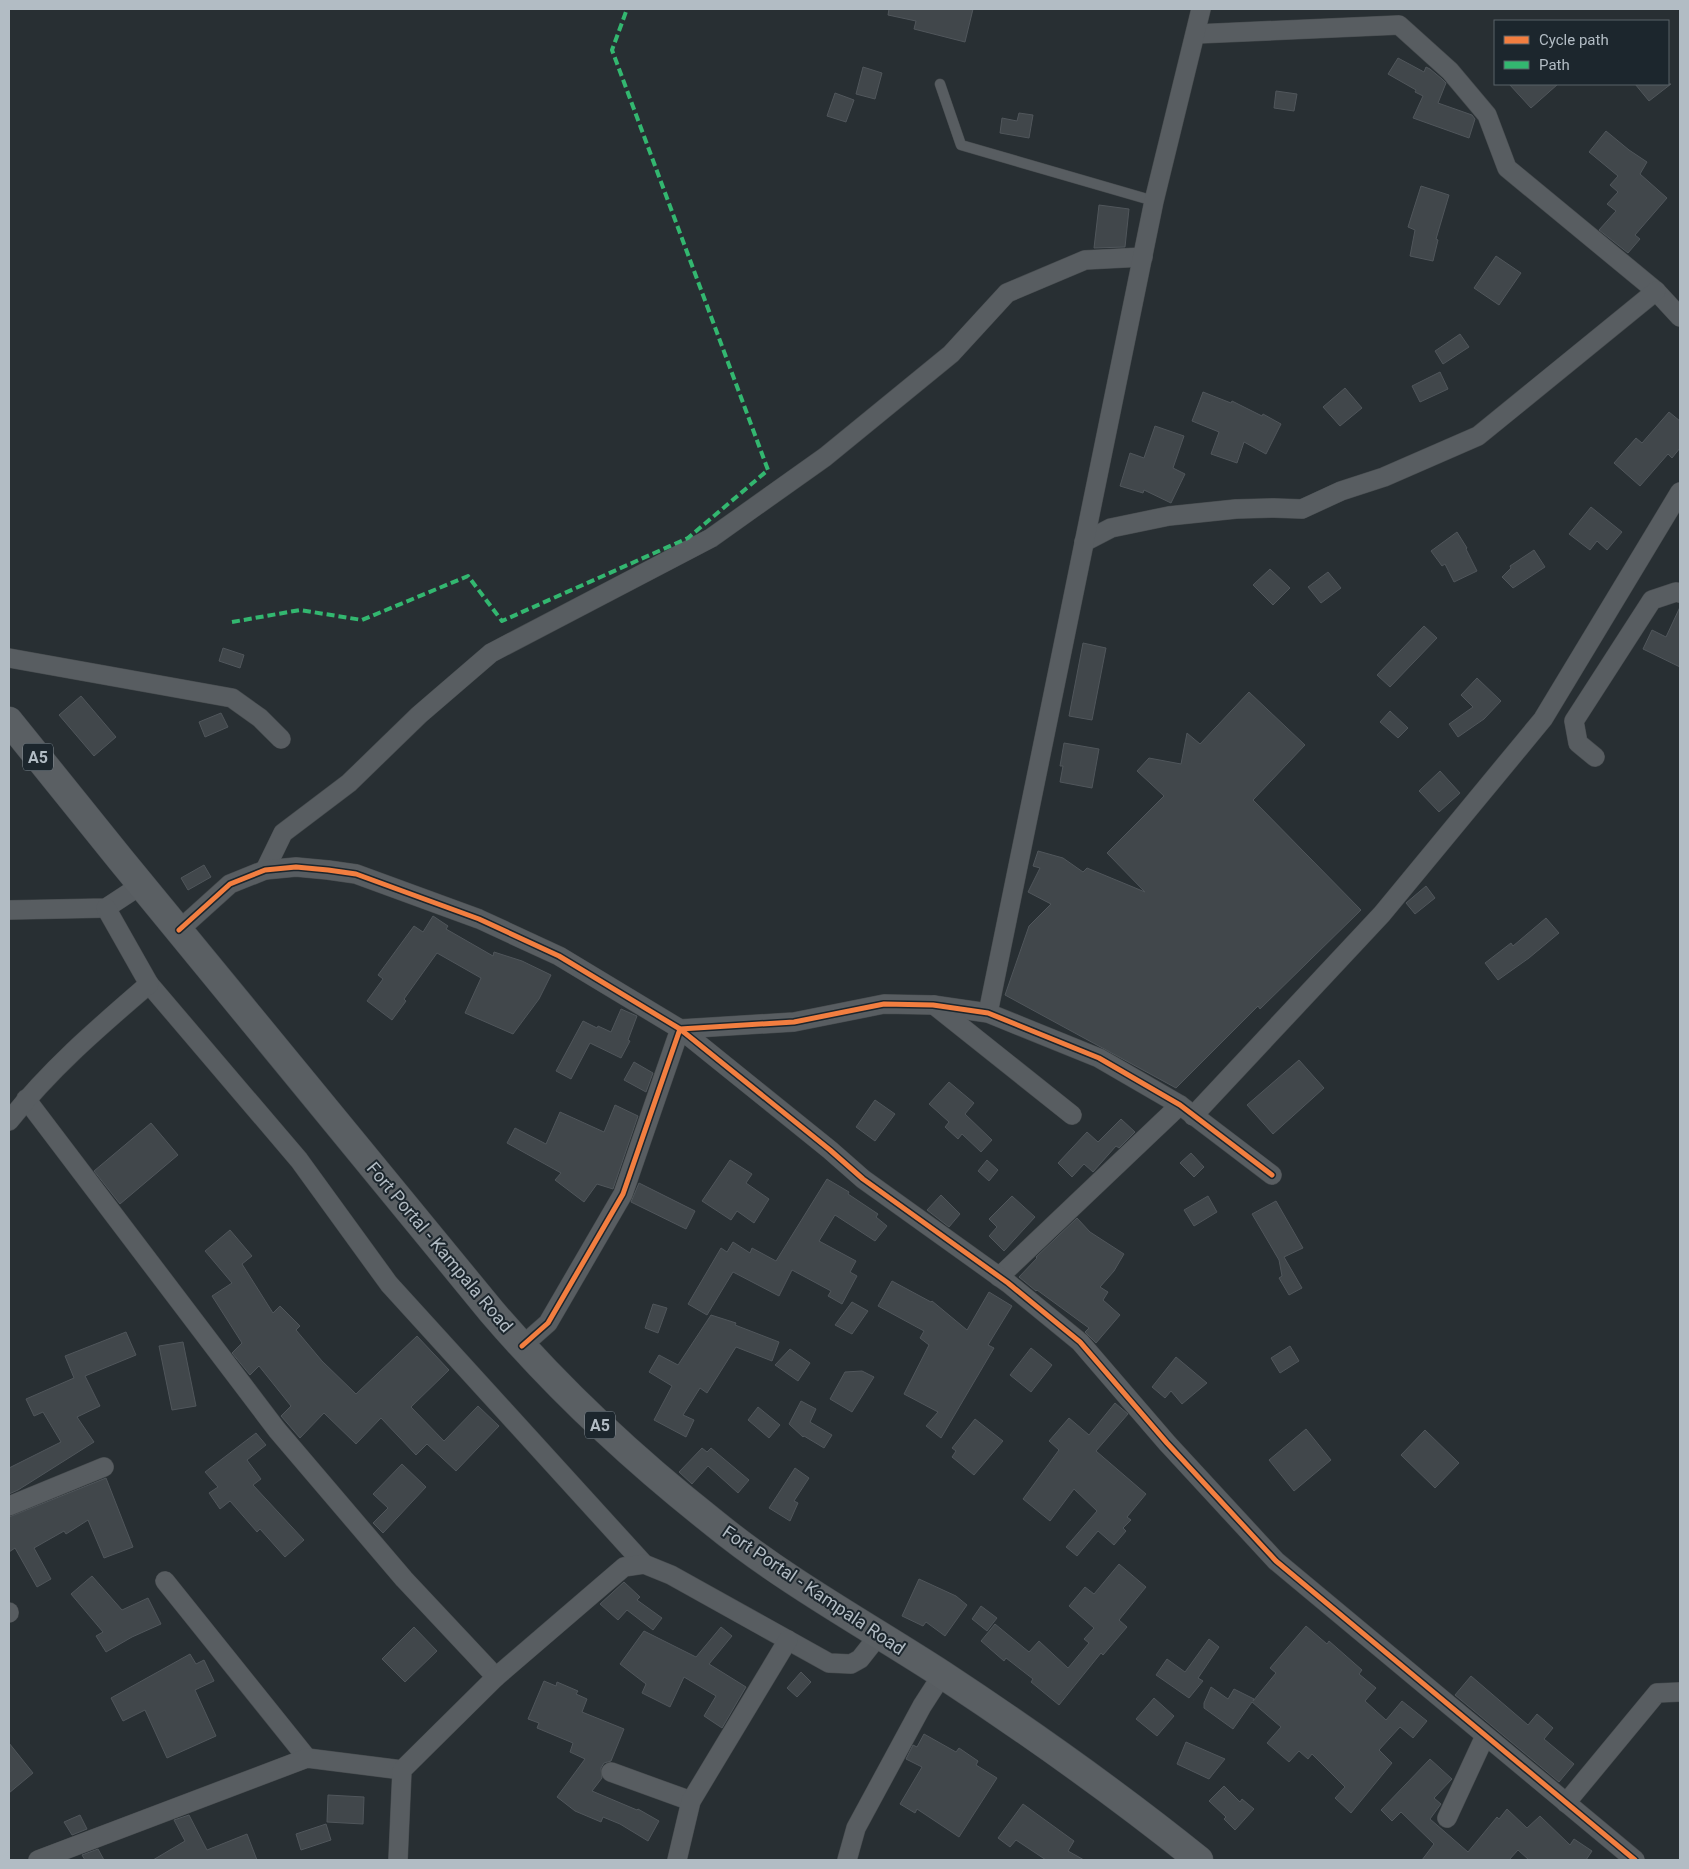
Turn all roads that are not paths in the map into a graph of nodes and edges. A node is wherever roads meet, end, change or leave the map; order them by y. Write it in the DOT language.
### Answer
graph roads {
  1 [pos="1201,9"];
  2 [pos="1196,34"];
  3 [pos="940,84"];
  4 [pos="1154,201"];
  5 [pos="1142,256"];
  6 [pos="1656,291"];
  7 [pos="1680,317"];
  8 [pos="1680,492"];
  9 [pos="1084,542"];
  10 [pos="1680,593"];
  11 [pos="9,658"];
  12 [pos="9,721"];
  13 [pos="281,739"];
  14 [pos="1595,757"];
  15 [pos="265,870"];
  16 [pos="141,885"];
  17 [pos="106,908"];
  18 [pos="9,910"];
  19 [pos="179,930"];
  20 [pos="149,984"];
  21 [pos="933,1005"];
  22 [pos="988,1013"];
  23 [pos="680,1029"];
  24 [pos="26,1099"];
  25 [pos="1186,1111"];
  26 [pos="1072,1115"];
  27 [pos="9,1121"];
  28 [pos="1272,1175"];
  29 [pos="1000,1277"];
  30 [pos="522,1346"];
  31 [pos="104,1467"];
  32 [pos="9,1506"];
  33 [pos="644,1564"];
  34 [pos="165,1581"];
  35 [pos="878,1634"];
  36 [pos="788,1640"];
  37 [pos="942,1675"];
  38 [pos="496,1677"];
  39 [pos="1680,1692"];
  40 [pos="1485,1736"];
  41 [pos="307,1758"];
  42 [pos="402,1770"];
  43 [pos="611,1772"];
  44 [pos="691,1800"];
  45 [pos="1566,1803"];
  46 [pos="1447,1818"];
  47 [pos="38,1860"];
  48 [pos="398,1860"];
  49 [pos="677,1860"];
  50 [pos="847,1860"];
  51 [pos="1198,1860"];
  52 [pos="1635,1860"];
  1 -- 2 [label="street"];
  2 -- 4 [label="street"];
  2 -- 6 [label="street"];
  3 -- 4 [label="lane"];
  4 -- 5 [label="street"];
  5 -- 9 [label="street"];
  5 -- 15 [label="street"];
  6 -- 7 [label="street"];
  6 -- 9 [label="street"];
  8 -- 25 [label="street"];
  9 -- 22 [label="street"];
  10 -- 14 [label="street"];
  11 -- 13 [label="street"];
  12 -- 16 [label="main road, Fort Portal - Kampala Road / A5"];
  15 -- 19 [label="street"];
  15 -- 23 [label="street"];
  16 -- 17 [label="street"];
  16 -- 19 [label="main road, Fort Portal - Kampala Road / A5"];
  17 -- 18 [label="street"];
  17 -- 20 [label="street"];
  19 -- 30 [label="main road, Fort Portal - Kampala Road / A5"];
  20 -- 24 [label="street"];
  20 -- 33 [label="street"];
  21 -- 22 [label="street"];
  21 -- 23 [label="street"];
  21 -- 26 [label="street"];
  22 -- 25 [label="street"];
  23 -- 29 [label="street"];
  23 -- 30 [label="street"];
  24 -- 27 [label="street"];
  24 -- 38 [label="street"];
  25 -- 28 [label="street"];
  25 -- 29 [label="street"];
  29 -- 40 [label="street"];
  30 -- 35 [label="main road, Fort Portal - Kampala Road / A5"];
  31 -- 32 [label="street"];
  33 -- 36 [label="street"];
  33 -- 38 [label="street"];
  34 -- 41 [label="street"];
  35 -- 36 [label="street"];
  35 -- 37 [label="main road, Fort Portal - Kampala Road / A5"];
  36 -- 44 [label="street"];
  37 -- 50 [label="street"];
  37 -- 51 [label="main road, Fort Portal - Kampala Road / A5"];
  38 -- 42 [label="street"];
  39 -- 45 [label="street"];
  40 -- 45 [label="street"];
  40 -- 46 [label="street"];
  41 -- 42 [label="street"];
  41 -- 47 [label="street"];
  42 -- 48 [label="street"];
  43 -- 44 [label="street"];
  44 -- 49 [label="street"];
  45 -- 52 [label="street"];
}
